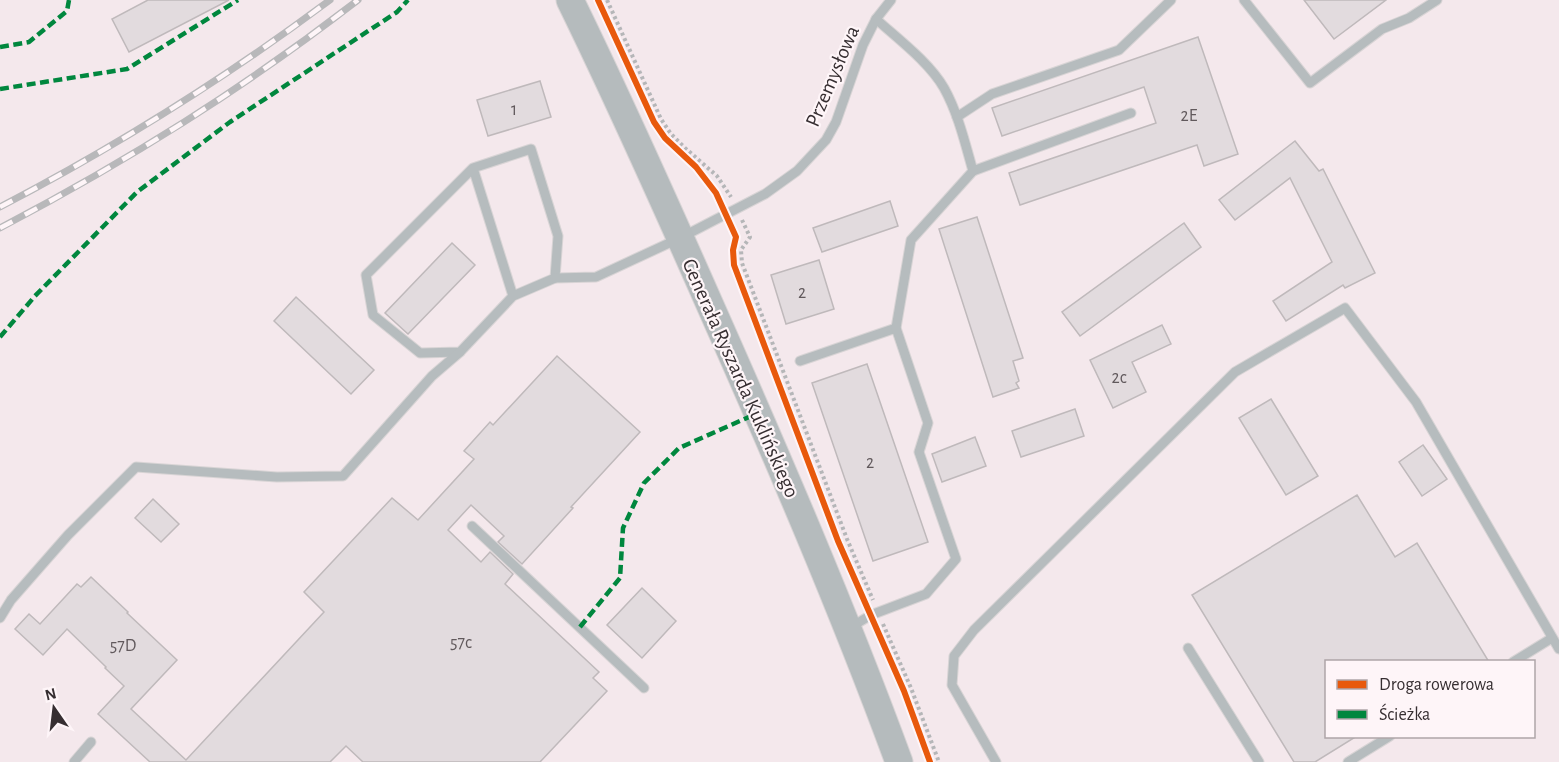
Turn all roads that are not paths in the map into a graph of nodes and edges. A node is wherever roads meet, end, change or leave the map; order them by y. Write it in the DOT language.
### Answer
graph roads {
  1 [pos="570,0"];
  2 [pos="891,0"];
  3 [pos="1171,0"];
  4 [pos="1244,0"];
  5 [pos="1437,0"];
  6 [pos="876,19"];
  7 [pos="1131,113"];
  8 [pos="957,117"];
  9 [pos="472,168"];
  10 [pos="973,171"];
  11 [pos="680,238"];
  12 [pos="555,278"];
  13 [pos="513,296"];
  14 [pos="896,328"];
  15 [pos="460,352"];
  16 [pos="800,361"];
  17 [pos="472,526"];
  18 [pos="0,618"];
  19 [pos="866,619"];
  20 [pos="1552,638"];
  21 [pos="1188,648"];
  22 [pos="1559,649"];
  23 [pos="1516,660"];
  24 [pos="644,688"];
  25 [pos="1387,738"];
  26 [pos="91,742"];
  27 [pos="74,762"];
  28 [pos="899,762"];
  29 [pos="996,762"];
  30 [pos="1259,762"];
  31 [pos="1348,762"];
  1 -- 11 [label="main road, Generała Ryszarda Kuklińskiego"];
  2 -- 6 [label="lane, Przemysłowa"];
  3 -- 8 [label="lane"];
  4 -- 5 [label="lane"];
  6 -- 8 [label="lane"];
  6 -- 11 [label="lane, Przemysłowa"];
  7 -- 10 [label="lane"];
  8 -- 10 [label="lane"];
  9 -- 12 [label="lane"];
  9 -- 13 [label="lane"];
  9 -- 15 [label="lane"];
  10 -- 14 [label="lane"];
  11 -- 12 [label="lane, Przemysłowa"];
  11 -- 19 [label="main road, Generała Ryszarda Kuklińskiego"];
  12 -- 13 [label="lane"];
  13 -- 15 [label="lane"];
  14 -- 16 [label="lane"];
  14 -- 19 [label="lane"];
  15 -- 18 [label="lane"];
  17 -- 24 [label="lane"];
  19 -- 28 [label="main road, Generała Ryszarda Kuklińskiego"];
  20 -- 22 [label="lane"];
  20 -- 23 [label="lane"];
  20 -- 29 [label="lane"];
  21 -- 30 [label="lane"];
  25 -- 31 [label="lane"];
  26 -- 27 [label="lane"];
}
